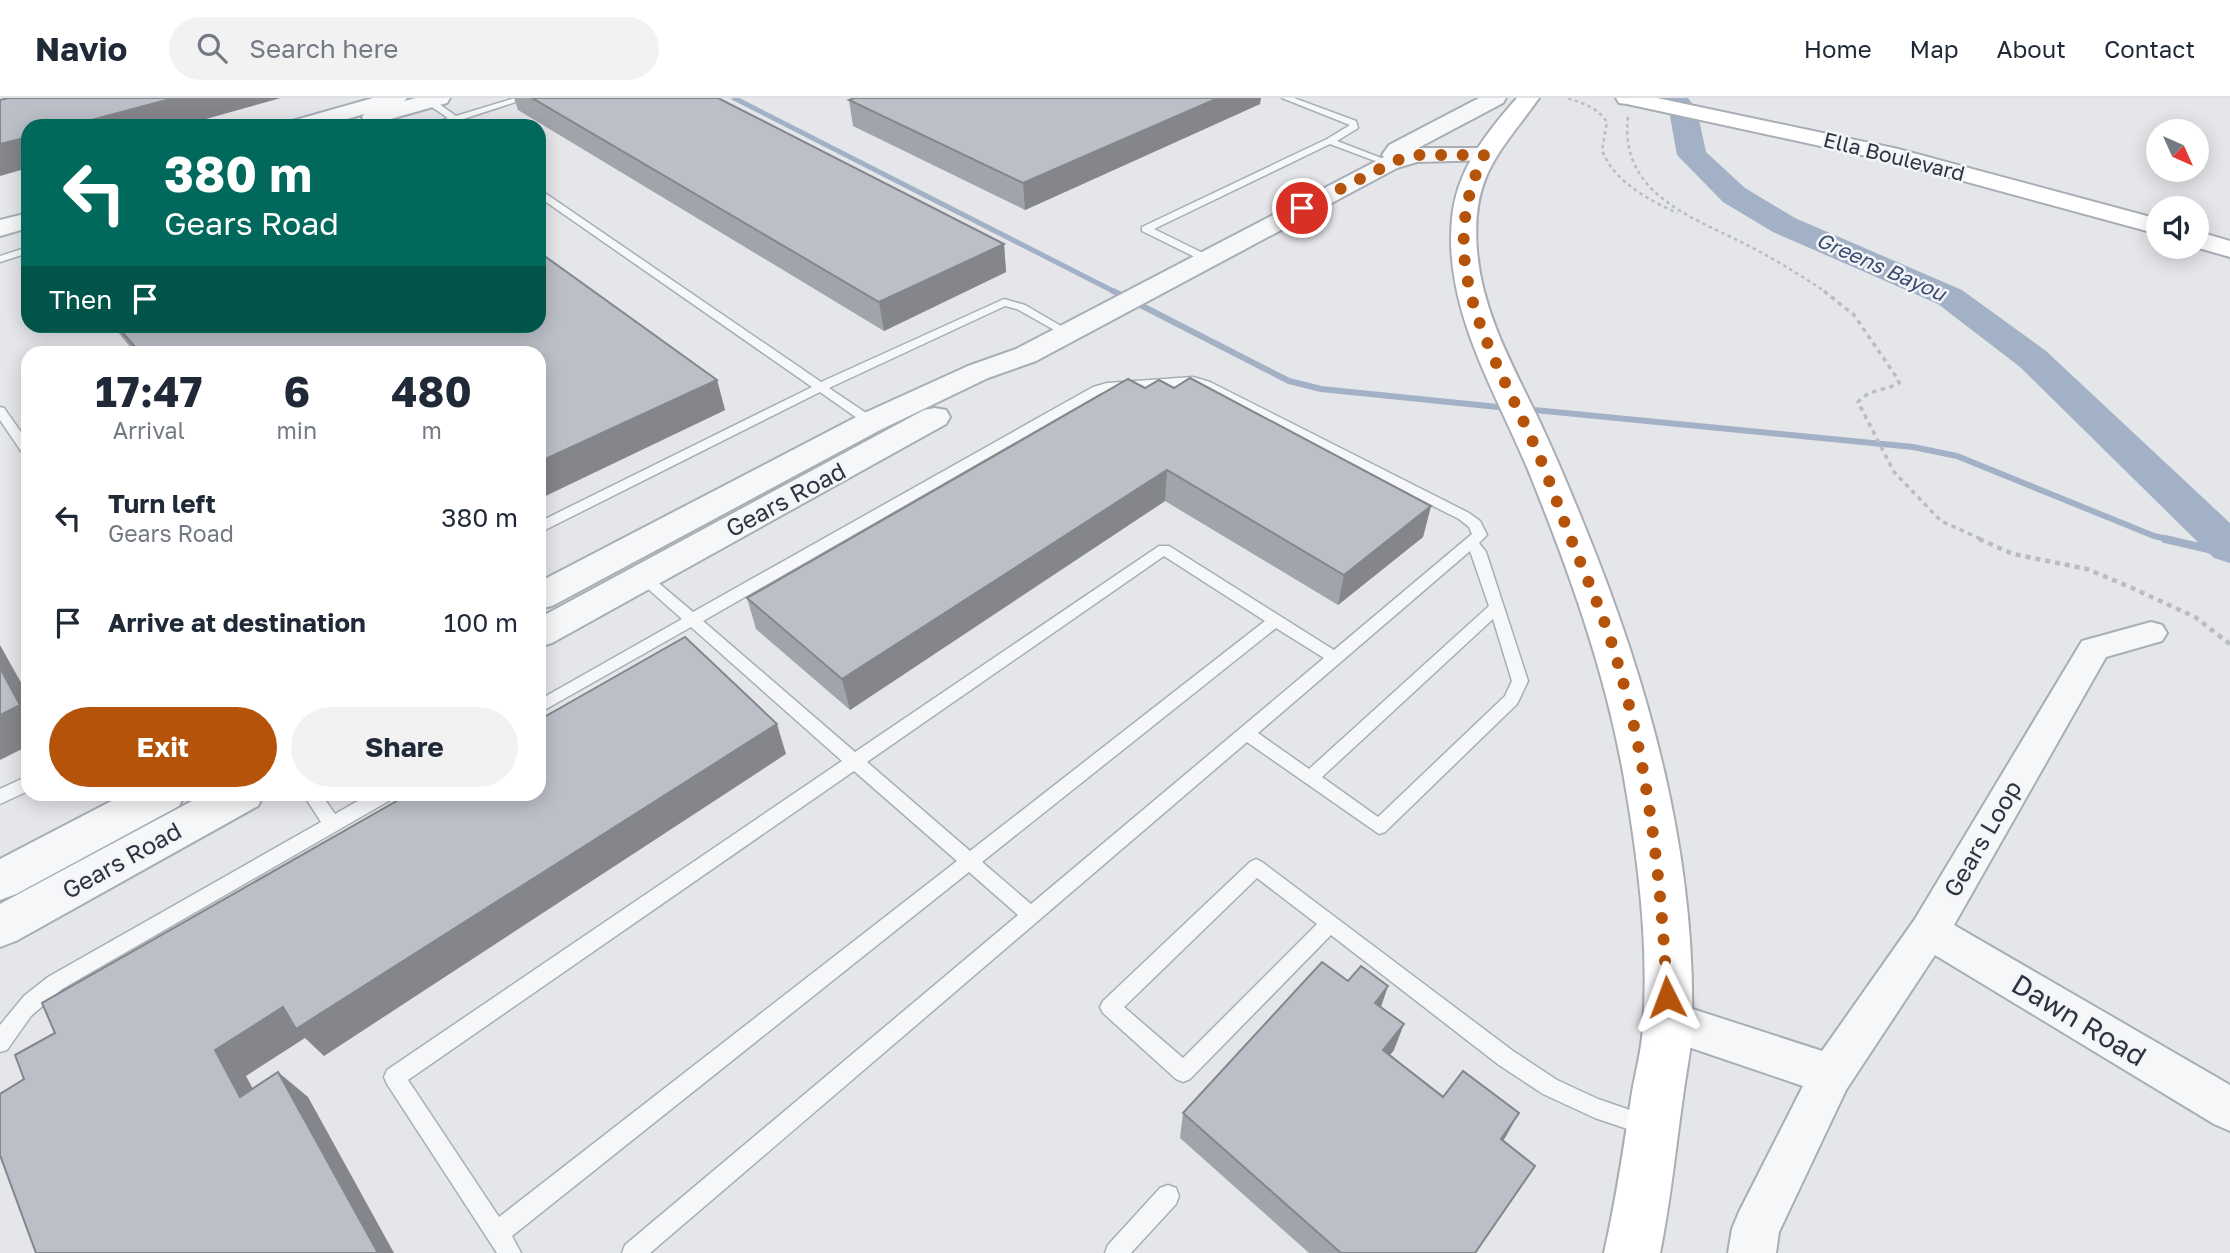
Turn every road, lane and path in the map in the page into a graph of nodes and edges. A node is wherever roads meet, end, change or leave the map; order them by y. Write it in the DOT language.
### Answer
graph roads {
  1 [pos="396,98"];
  2 [pos="524,98"];
  3 [pos="1286,98"];
  4 [pos="1495,98"];
  5 [pos="1528,98"];
  6 [pos="1568,98"];
  7 [pos="1689,98"];
  8 [pos="431,99"];
  9 [pos="1627,105"];
  10 [pos="1733,113"];
  11 [pos="324,119"];
  12 [pos="367,119"];
  13 [pos="455,119"];
  14 [pos="1330,141"];
  15 [pos="1484,155"];
  16 [pos="1388,163"];
  17 [pos="546,197"];
  18 [pos="2146,206"];
  19 [pos="21,208"];
  20 [pos="0,214"];
  21 [pos="1687,218"];
  22 [pos="21,222"];
  23 [pos="2146,224"];
  24 [pos="2209,224"];
  25 [pos="0,228"];
  26 [pos="2230,230"];
  27 [pos="2209,243"];
  28 [pos="2230,249"];
  29 [pos="21,252"];
  30 [pos="0,259"];
  31 [pos="1207,259"];
  32 [pos="1067,334"];
  33 [pos="1026,355"];
  34 [pos="823,386"];
  35 [pos="0,411"];
  36 [pos="871,422"];
  37 [pos="21,441"];
  38 [pos="546,524"];
  39 [pos="1471,543"];
  40 [pos="630,567"];
  41 [pos="546,595"];
  42 [pos="1496,608"];
  43 [pos="692,620"];
  44 [pos="1276,620"];
  45 [pos="546,629"];
  46 [pos="2151,633"];
  47 [pos="2230,644"];
  48 [pos="1335,658"];
  49 [pos="546,703"];
  50 [pos="1246,733"];
  51 [pos="855,762"];
  52 [pos="1310,778"];
  53 [pos="21,786"];
  54 [pos="0,797"];
  55 [pos="151,801"];
  56 [pos="230,801"];
  57 [pos="316,801"];
  58 [pos="374,801"];
  59 [pos="333,825"];
  60 [pos="969,861"];
  61 [pos="0,881"];
  62 [pos="1031,915"];
  63 [pos="1330,923"];
  64 [pos="0,927"];
  65 [pos="1929,931"];
  66 [pos="1668,1021"];
  67 [pos="0,1042"];
  68 [pos="1831,1075"];
  69 [pos="2230,1109"];
  70 [pos="1653,1128"];
  71 [pos="1168,1196"];
  72 [pos="497,1233"];
  73 [pos="510,1253"];
  74 [pos="632,1253"];
  75 [pos="1116,1253"];
  76 [pos="1632,1253"];
  77 [pos="1752,1253"];
  1 -- 11 [label="street"];
  2 -- 13 [label="lane"];
  3 -- 14 [label="lane"];
  4 -- 16 [label="street, Gears Road"];
  5 -- 15 [label="main road"];
  6 -- 21 [label="path"];
  7 -- 10 [label="main road, Ella Boulevard"];
  8 -- 12 [label="street"];
  8 -- 13 [label="lane"];
  9 -- 10 [label="main road, Ella Boulevard"];
  9 -- 21 [label="path"];
  10 -- 18 [label="main road, Ella Boulevard"];
  10 -- 23 [label="main road, Ella Boulevard"];
  14 -- 16 [label="lane"];
  14 -- 31 [label="lane"];
  15 -- 16 [label="street, Gears Road"];
  15 -- 66 [label="main road"];
  16 -- 31 [label="street, Gears Road"];
  17 -- 34 [label="lane"];
  19 -- 20 [label="street"];
  21 -- 47 [label="path"];
  22 -- 25 [label="street"];
  24 -- 26 [label="main road"];
  27 -- 28 [label="main road"];
  29 -- 30 [label="lane"];
  31 -- 32 [label="street, Gears Road"];
  32 -- 33 [label="street, Gears Road"];
  32 -- 34 [label="lane"];
  33 -- 36 [label="street, Gears Road"];
  33 -- 40 [label="street, Gears Road"];
  34 -- 36 [label="lane"];
  34 -- 38 [label="lane"];
  35 -- 37 [label="lane"];
  36 -- 40 [label="street, Gears Road"];
  39 -- 42 [label="lane"];
  39 -- 43 [label="lane"];
  39 -- 48 [label="lane"];
  40 -- 41 [label="street, Gears Road"];
  40 -- 43 [label="lane"];
  40 -- 45 [label="street, Gears Road"];
  42 -- 52 [label="lane"];
  42 -- 52 [label="lane"];
  43 -- 49 [label="lane"];
  43 -- 51 [label="lane"];
  44 -- 48 [label="lane"];
  44 -- 51 [label="lane"];
  44 -- 60 [label="lane"];
  46 -- 65 [label="street, Gears Loop"];
  48 -- 50 [label="lane"];
  50 -- 52 [label="lane"];
  50 -- 62 [label="lane"];
  51 -- 60 [label="lane"];
  51 -- 72 [label="lane"];
  53 -- 54 [label="lane"];
  55 -- 61 [label="street, Gears Road"];
  56 -- 64 [label="street, Gears Road"];
  57 -- 59 [label="lane"];
  58 -- 59 [label="lane"];
  59 -- 67 [label="lane"];
  60 -- 62 [label="lane"];
  60 -- 72 [label="lane"];
  62 -- 74 [label="lane"];
  63 -- 63 [label="lane"];
  63 -- 70 [label="lane"];
  65 -- 68 [label="street, Gears Loop"];
  65 -- 69 [label="street, Dawn Road"];
  66 -- 68 [label="street"];
  66 -- 70 [label="main road"];
  68 -- 77 [label="street, Gears Loop"];
  70 -- 76 [label="main road"];
  71 -- 75 [label="lane"];
  72 -- 73 [label="lane"];
}
